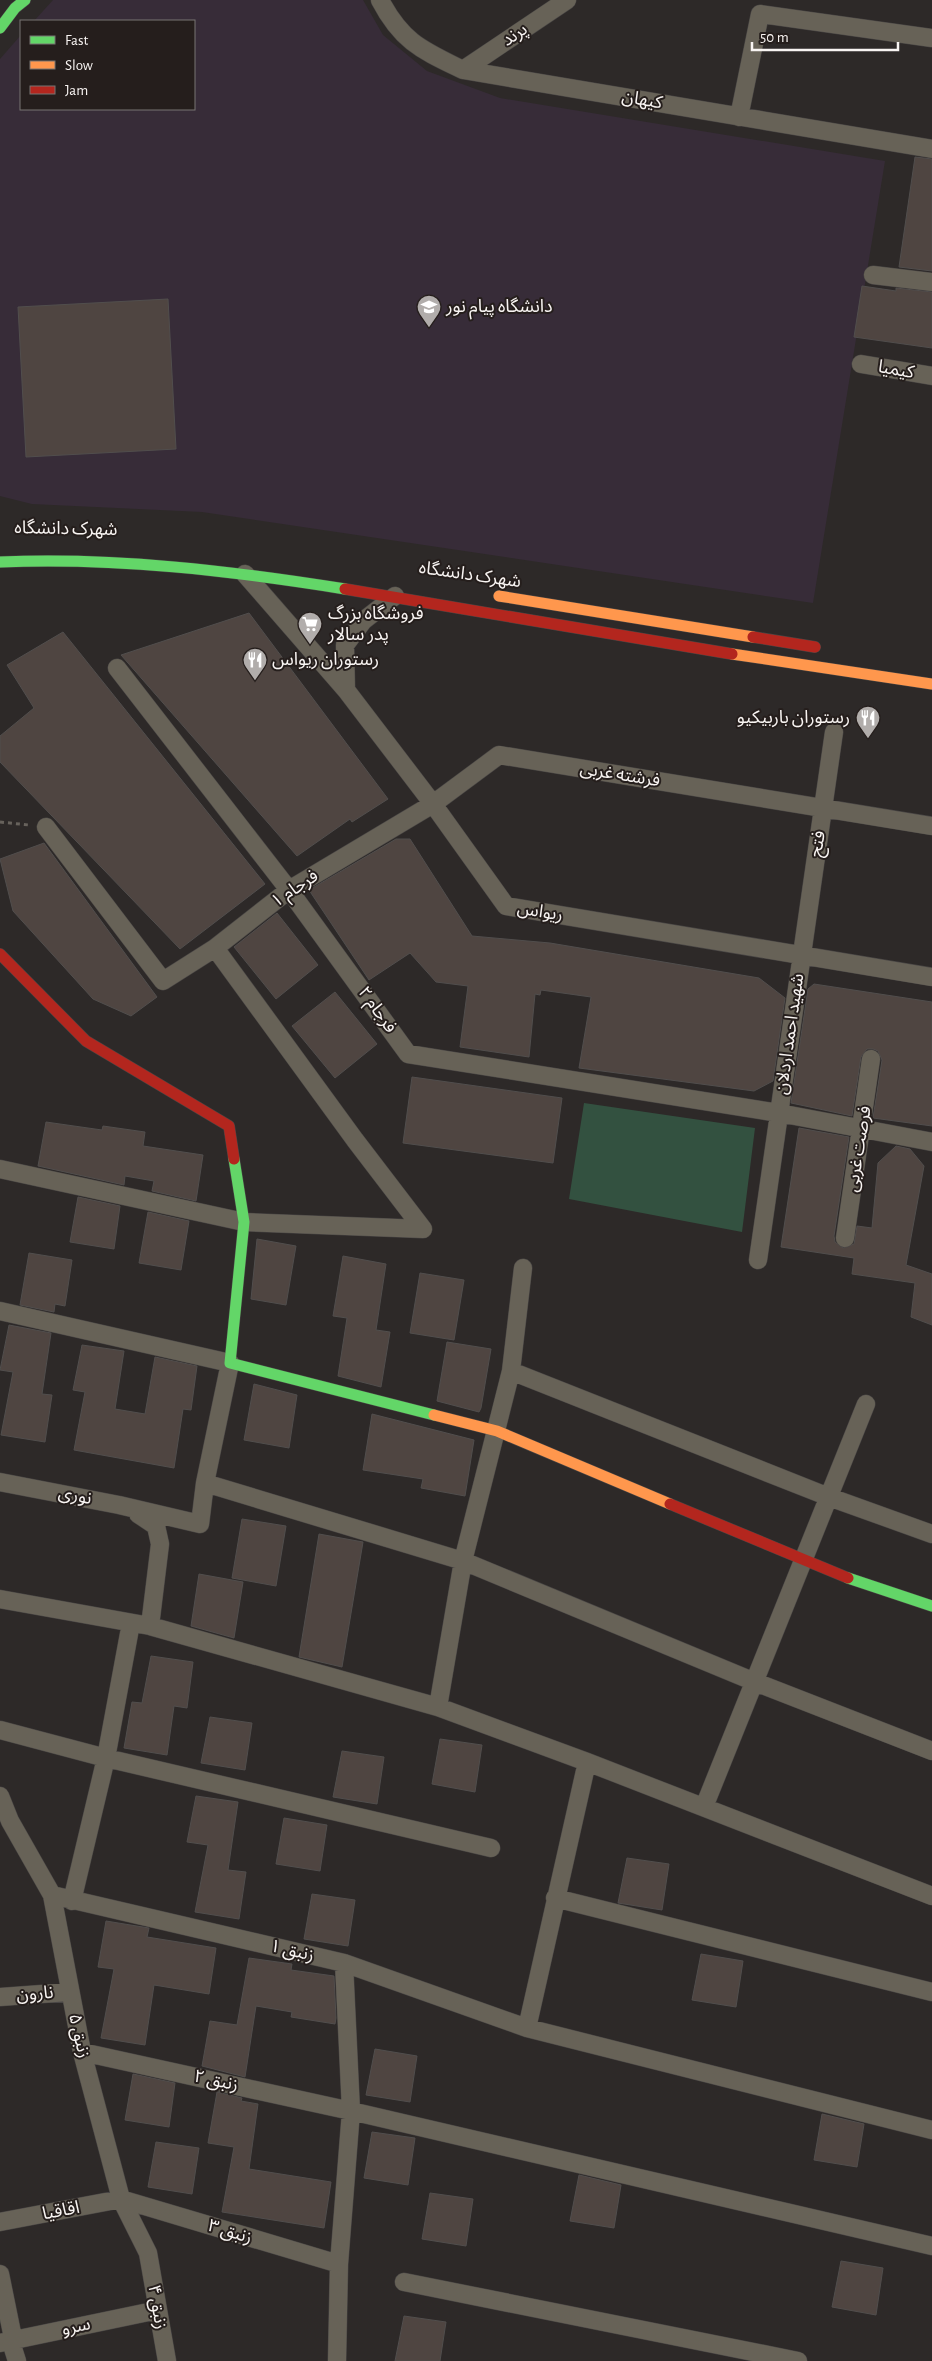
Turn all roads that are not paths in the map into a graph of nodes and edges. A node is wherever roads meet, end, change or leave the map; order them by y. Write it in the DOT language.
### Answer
graph roads {
  1 [pos="24,0"];
  2 [pos="380,0"];
  3 [pos="567,0"];
  4 [pos="759,7"];
  5 [pos="0,28"];
  6 [pos="932,38"];
  7 [pos="462,70"];
  8 [pos="739,117"];
  9 [pos="932,149"];
  10 [pos="873,275"];
  11 [pos="932,282"];
  12 [pos="861,364"];
  13 [pos="932,376"];
  14 [pos="0,562"];
  15 [pos="245,574"];
  16 [pos="487,594"];
  17 [pos="395,596"];
  18 [pos="828,650"];
  19 [pos="117,668"];
  20 [pos="932,684"];
  21 [pos="346,690"];
  22 [pos="834,732"];
  23 [pos="433,804"];
  24 [pos="823,808"];
  25 [pos="932,826"];
  26 [pos="46,827"];
  27 [pos="289,890"];
  28 [pos="215,948"];
  29 [pos="0,954"];
  30 [pos="802,955"];
  31 [pos="932,977"];
  32 [pos="871,1059"];
  33 [pos="779,1113"];
  34 [pos="862,1129"];
  35 [pos="932,1142"];
  36 [pos="0,1169"];
  37 [pos="244,1222"];
  38 [pos="845,1238"];
  39 [pos="758,1260"];
  40 [pos="524,1268"];
  41 [pos="0,1311"];
  42 [pos="230,1363"];
  43 [pos="511,1371"];
  44 [pos="866,1404"];
  45 [pos="497,1431"];
  46 [pos="0,1482"];
  47 [pos="205,1483"];
  48 [pos="829,1497"];
  49 [pos="129,1508"];
  50 [pos="932,1534"];
  51 [pos="803,1560"];
  52 [pos="463,1561"];
  53 [pos="0,1599"];
  54 [pos="932,1606"];
  55 [pos="130,1623"];
  56 [pos="150,1626"];
  57 [pos="755,1682"];
  58 [pos="438,1707"];
  59 [pos="0,1730"];
  60 [pos="932,1751"];
  61 [pos="106,1758"];
  62 [pos="587,1762"];
  63 [pos="0,1796"];
  64 [pos="704,1807"];
  65 [pos="5,1820"];
  66 [pos="490,1848"];
  67 [pos="52,1895"];
  68 [pos="932,1896"];
  69 [pos="555,1898"];
  70 [pos="72,1901"];
  71 [pos="344,1963"];
  72 [pos="69,1992"];
  73 [pos="932,1992"];
  74 [pos="0,1996"];
  75 [pos="527,2028"];
  76 [pos="82,2052"];
  77 [pos="351,2111"];
  78 [pos="932,2130"];
  79 [pos="121,2199"];
  80 [pos="0,2222"];
  81 [pos="932,2246"];
  82 [pos="148,2253"];
  83 [pos="339,2264"];
  84 [pos="0,2274"];
  85 [pos="404,2282"];
  86 [pos="158,2310"];
  87 [pos="8,2341"];
  88 [pos="17,2361"];
  89 [pos="167,2361"];
  90 [pos="337,2361"];
  91 [pos="798,2361"];
  1 -- 5 [label="main road"];
  2 -- 7 [label="street, کیهان"];
  3 -- 7 [label="street, پرند"];
  4 -- 6 [label="street"];
  4 -- 8 [label="street"];
  7 -- 8 [label="street, کیهان"];
  8 -- 9 [label="street, کیهان"];
  10 -- 11 [label="street"];
  12 -- 13 [label="street, کیمیا"];
  14 -- 15 [label="main road"];
  15 -- 17 [label="main road"];
  15 -- 21 [label="street, ریواس"];
  16 -- 18 [label="main road, شهرک دانشگاه"];
  17 -- 20 [label="main road"];
  17 -- 21 [label="street"];
  19 -- 27 [label="street, فرجام ۲"];
  21 -- 23 [label="street, ریواس"];
  22 -- 24 [label="street, فتح"];
  23 -- 24 [label="street, فرشته غربی"];
  23 -- 27 [label="street, فرجام ۱"];
  23 -- 30 [label="street, ریواس"];
  24 -- 25 [label="street, فرشته غربی"];
  24 -- 30 [label="street, فتح"];
  26 -- 28 [label="street, فرجام ۱"];
  27 -- 28 [label="street, فرجام ۱"];
  27 -- 33 [label="street, فرجام ۲"];
  28 -- 37 [label="street"];
  29 -- 37 [label="main road"];
  30 -- 31 [label="street, ریواس"];
  30 -- 33 [label="street, شهید احمد اردلان"];
  32 -- 34 [label="street, فرصت غربی"];
  33 -- 34 [label="street, فرجام ۲"];
  33 -- 39 [label="street"];
  34 -- 35 [label="street, فرجام ۲"];
  34 -- 38 [label="street, فرصت غربی"];
  36 -- 37 [label="street"];
  37 -- 42 [label="main road"];
  40 -- 43 [label="street"];
  41 -- 42 [label="street"];
  42 -- 45 [label="main road"];
  42 -- 47 [label="street"];
  43 -- 45 [label="street"];
  43 -- 48 [label="street"];
  44 -- 48 [label="street"];
  45 -- 51 [label="main road"];
  45 -- 52 [label="street"];
  46 -- 49 [label="street, نوری"];
  47 -- 49 [label="street, نوری"];
  47 -- 52 [label="street"];
  48 -- 50 [label="street"];
  48 -- 51 [label="street"];
  49 -- 56 [label="street"];
  51 -- 54 [label="main road"];
  51 -- 57 [label="street"];
  52 -- 57 [label="street"];
  52 -- 58 [label="street"];
  53 -- 55 [label="street"];
  55 -- 56 [label="street"];
  55 -- 61 [label="street"];
  56 -- 58 [label="street"];
  57 -- 60 [label="street"];
  57 -- 64 [label="street"];
  58 -- 62 [label="street"];
  59 -- 61 [label="street"];
  61 -- 66 [label="street"];
  61 -- 70 [label="street"];
  62 -- 64 [label="street"];
  62 -- 69 [label="street"];
  63 -- 65 [label="street, زنبق ۵"];
  64 -- 68 [label="street"];
  65 -- 67 [label="street, زنبق ۵"];
  67 -- 70 [label="street, زنبق ۱"];
  67 -- 72 [label="street, زنبق ۵"];
  69 -- 73 [label="street"];
  69 -- 75 [label="street"];
  70 -- 71 [label="street, زنبق ۱"];
  71 -- 75 [label="street, زنبق ۱"];
  71 -- 77 [label="street"];
  72 -- 74 [label="street, نارون"];
  72 -- 76 [label="street, زنبق ۵"];
  75 -- 78 [label="street, زنبق ۱"];
  76 -- 77 [label="street, زنبق ۲"];
  76 -- 79 [label="street, زنبق ۵"];
  77 -- 81 [label="street, زنبق ۲"];
  77 -- 83 [label="street"];
  79 -- 80 [label="street, اقاقیا"];
  79 -- 82 [label="street, زنبق ۵"];
  79 -- 83 [label="street, زنبق ۳"];
  82 -- 86 [label="street, زنبق ۴"];
  83 -- 90 [label="street"];
  84 -- 87 [label="street"];
  85 -- 91 [label="street"];
  86 -- 87 [label="street, سرو"];
  86 -- 89 [label="street, زنبق ۴"];
  87 -- 88 [label="street"];
}
